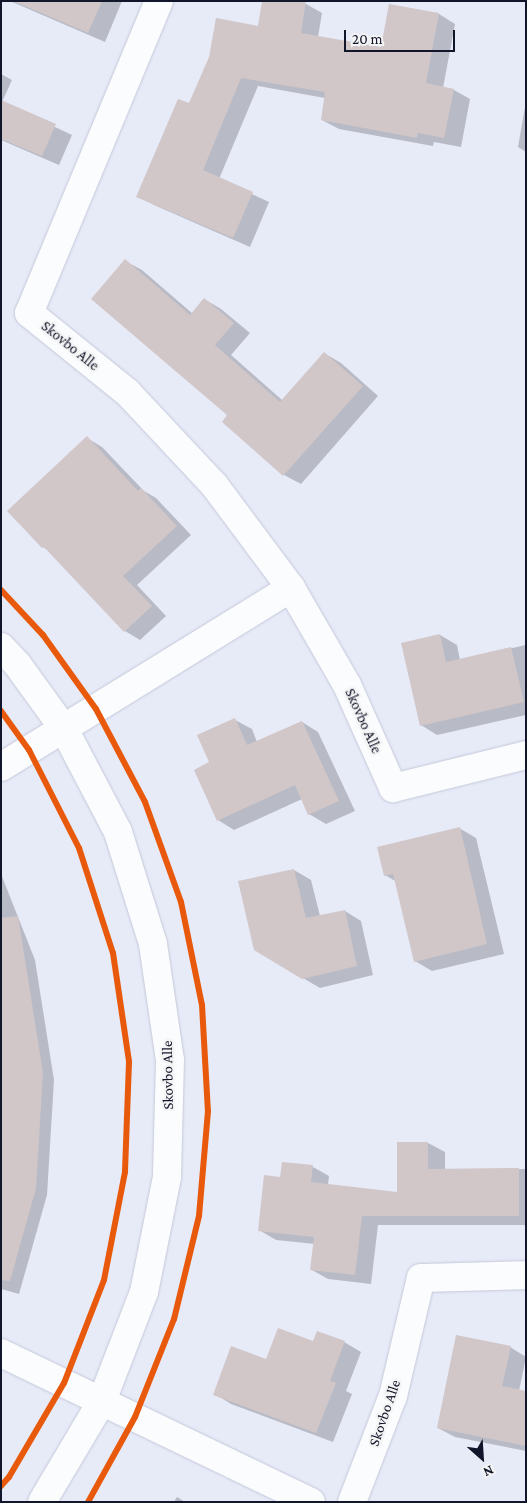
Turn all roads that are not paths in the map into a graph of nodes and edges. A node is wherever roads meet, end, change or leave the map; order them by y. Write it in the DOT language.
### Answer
graph roads {
  1 [pos="159,1"];
  2 [pos="291,588"];
  3 [pos="1,647"];
  4 [pos="64,728"];
  5 [pos="526,755"];
  6 [pos="1,767"];
  7 [pos="526,1275"];
  8 [pos="1,1353"];
  9 [pos="102,1402"];
  10 [pos="42,1502"];
  11 [pos="311,1502"];
  12 [pos="352,1502"];
  1 -- 2 [label="street, Skovbo Alle"];
  2 -- 4 [label="street"];
  2 -- 5 [label="street, Skovbo Alle"];
  3 -- 4 [label="street, Skovbo Alle"];
  4 -- 6 [label="street"];
  4 -- 9 [label="street, Skovbo Alle"];
  7 -- 12 [label="street, Skovbo Alle"];
  8 -- 9 [label="street"];
  9 -- 10 [label="street, Skovbo Alle"];
  9 -- 11 [label="street"];
}
